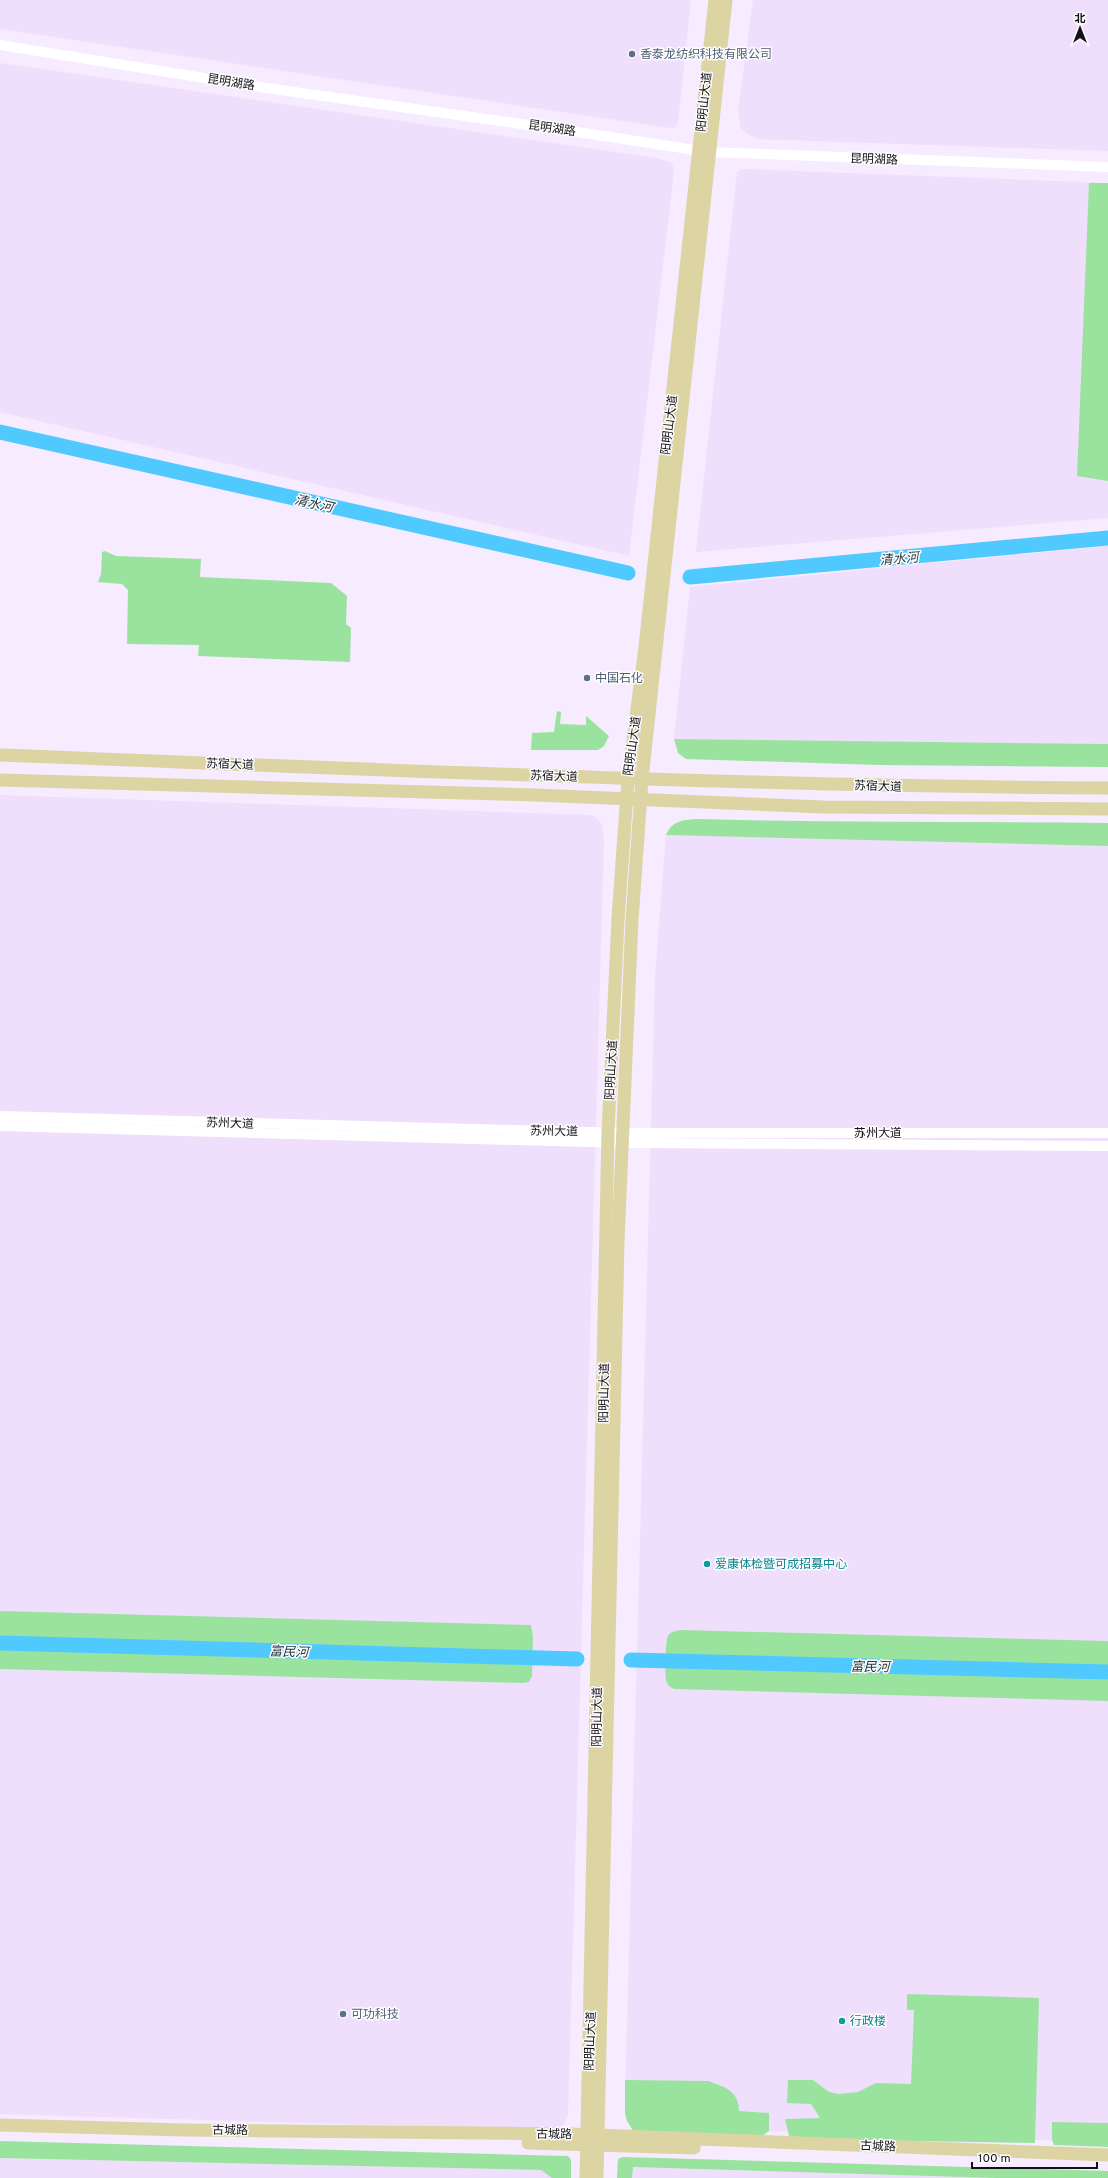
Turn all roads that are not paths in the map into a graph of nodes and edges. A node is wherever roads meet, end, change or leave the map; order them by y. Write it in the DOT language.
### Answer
graph roads {
  1 [pos="715,0"];
  2 [pos="726,0"];
  3 [pos="0,45"];
  4 [pos="703,152"];
  5 [pos="1108,167"];
  6 [pos="0,755"];
  7 [pos="628,779"];
  8 [pos="642,779"];
  9 [pos="0,780"];
  10 [pos="1108,788"];
  11 [pos="626,800"];
  12 [pos="640,800"];
  13 [pos="1108,809"];
  14 [pos="0,1116"];
  15 [pos="0,1126"];
  16 [pos="1108,1133"];
  17 [pos="608,1137"];
  18 [pos="623,1138"];
  19 [pos="1108,1146"];
  20 [pos="0,2125"];
  21 [pos="0,2130"];
  22 [pos="592,2140"];
  23 [pos="1108,2155"];
  24 [pos="1108,2162"];
  25 [pos="586,2178"];
  26 [pos="597,2178"];
  1 -- 4 [label="main road, 阳明山大道"];
  2 -- 4 [label="main road, 阳明山大道"];
  3 -- 4 [label="street, 昆明湖路"];
  4 -- 5 [label="street, 昆明湖路"];
  4 -- 7 [label="main road, 阳明山大道"];
  4 -- 8 [label="main road, 阳明山大道"];
  6 -- 7 [label="main road, 苏宿大道"];
  7 -- 8 [label="main road, 苏宿大道"];
  7 -- 11 [label="main road, 阳明山大道"];
  8 -- 10 [label="main road, 苏宿大道"];
  8 -- 12 [label="main road, 阳明山大道"];
  9 -- 11 [label="main road, 苏宿大道"];
  11 -- 12 [label="main road, 苏宿大道"];
  11 -- 17 [label="main road, 阳明山大道"];
  12 -- 13 [label="main road, 苏宿大道"];
  12 -- 18 [label="main road, 阳明山大道"];
  14 -- 17 [label="street, 苏州大道"];
  15 -- 17 [label="street, 苏州大道"];
  16 -- 18 [label="street, 苏州大道"];
  17 -- 18 [label="street, 苏州大道"];
  17 -- 22 [label="main road, 阳明山大道"];
  18 -- 19 [label="street, 苏州大道"];
  18 -- 22 [label="main road, 阳明山大道"];
  20 -- 22 [label="main road, 古城路"];
  21 -- 22 [label="main road, 古城路"];
  22 -- 23 [label="main road, 古城路"];
  22 -- 24 [label="main road, 古城路"];
  22 -- 25 [label="main road"];
  22 -- 26 [label="main road"];
}
